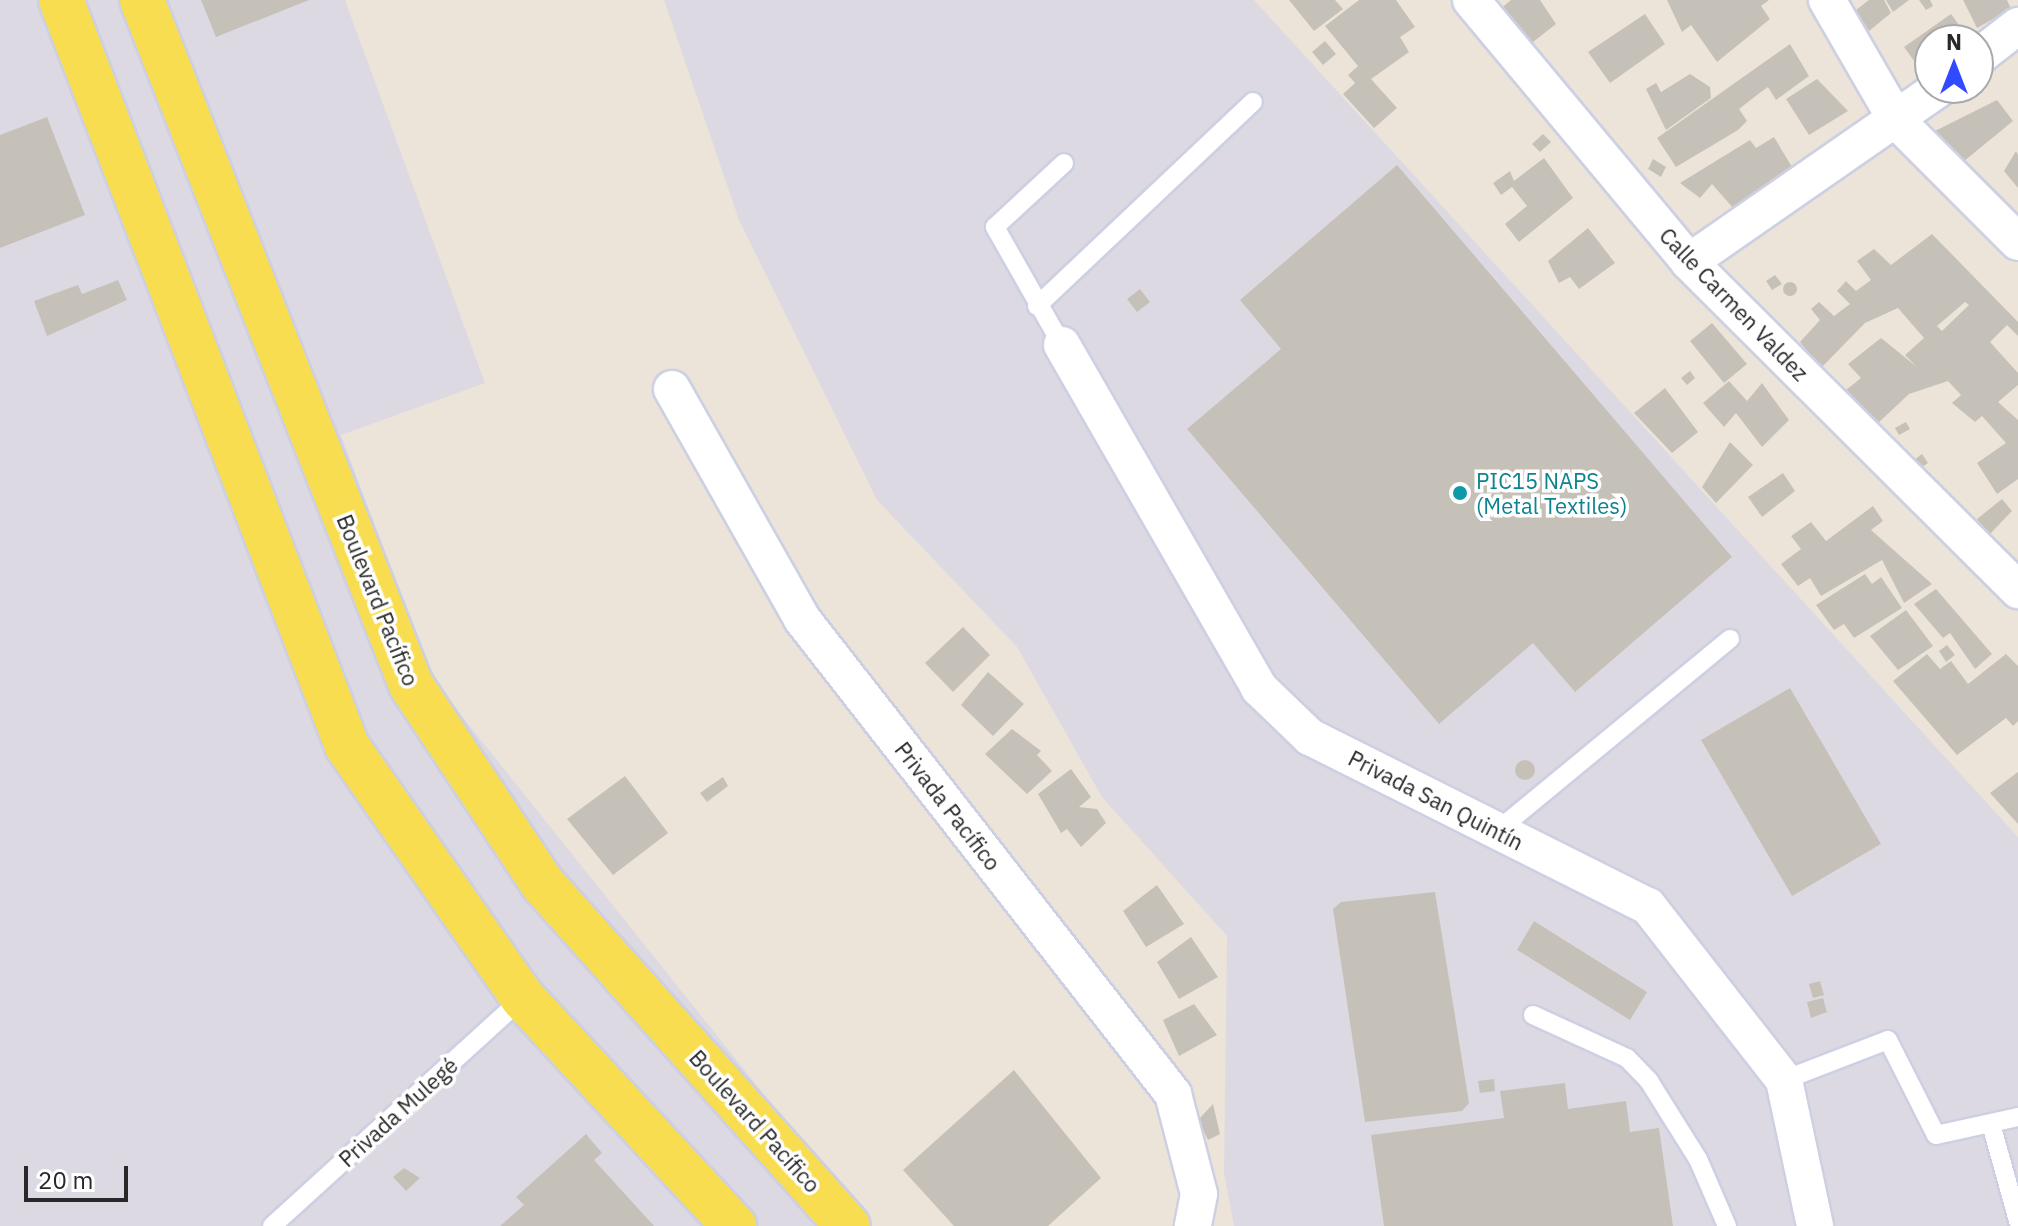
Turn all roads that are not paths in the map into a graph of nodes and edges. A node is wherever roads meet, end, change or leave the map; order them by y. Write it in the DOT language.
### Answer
graph roads {
  1 [pos="61,0"];
  2 [pos="142,0"];
  3 [pos="1471,0"];
  4 [pos="1827,0"];
  5 [pos="2018,26"];
  6 [pos="1994,45"];
  7 [pos="1253,102"];
  8 [pos="1919,104"];
  9 [pos="1897,121"];
  10 [pos="1064,163"];
  11 [pos="2018,242"];
  12 [pos="1689,262"];
  13 [pos="1037,306"];
  14 [pos="1062,345"];
  15 [pos="672,389"];
  16 [pos="2018,590"];
  17 [pos="1730,639"];
  18 [pos="1497,831"];
  19 [pos="523,998"];
  20 [pos="1533,1015"];
  21 [pos="1784,1080"];
  22 [pos="2018,1117"];
  23 [pos="1991,1124"];
  24 [pos="2018,1221"];
  25 [pos="272,1226"];
  26 [pos="734,1226"];
  27 [pos="848,1226"];
  28 [pos="1193,1226"];
  29 [pos="1727,1226"];
  30 [pos="1815,1226"];
  1 -- 19 [label="main road"];
  2 -- 27 [label="main road, Boulevard Pacífico"];
  3 -- 12 [label="street, Calle Carmen Valdez"];
  4 -- 9 [label="street"];
  5 -- 6 [label="street"];
  7 -- 13 [label="lane"];
  8 -- 9 [label="street"];
  9 -- 11 [label="street"];
  9 -- 12 [label="street"];
  10 -- 13 [label="lane"];
  12 -- 16 [label="street, Calle Carmen Valdez"];
  13 -- 14 [label="lane"];
  14 -- 18 [label="street, Privada San Quintín"];
  15 -- 28 [label="street, Privada Pacífico"];
  17 -- 18 [label="lane"];
  18 -- 21 [label="street, Privada San Quintín"];
  19 -- 25 [label="lane, Privada Mulegé"];
  19 -- 26 [label="main road"];
  20 -- 29 [label="lane"];
  21 -- 23 [label="lane"];
  21 -- 30 [label="street, Privada San Quintín"];
  22 -- 23 [label="lane"];
  23 -- 24 [label="lane"];
}
